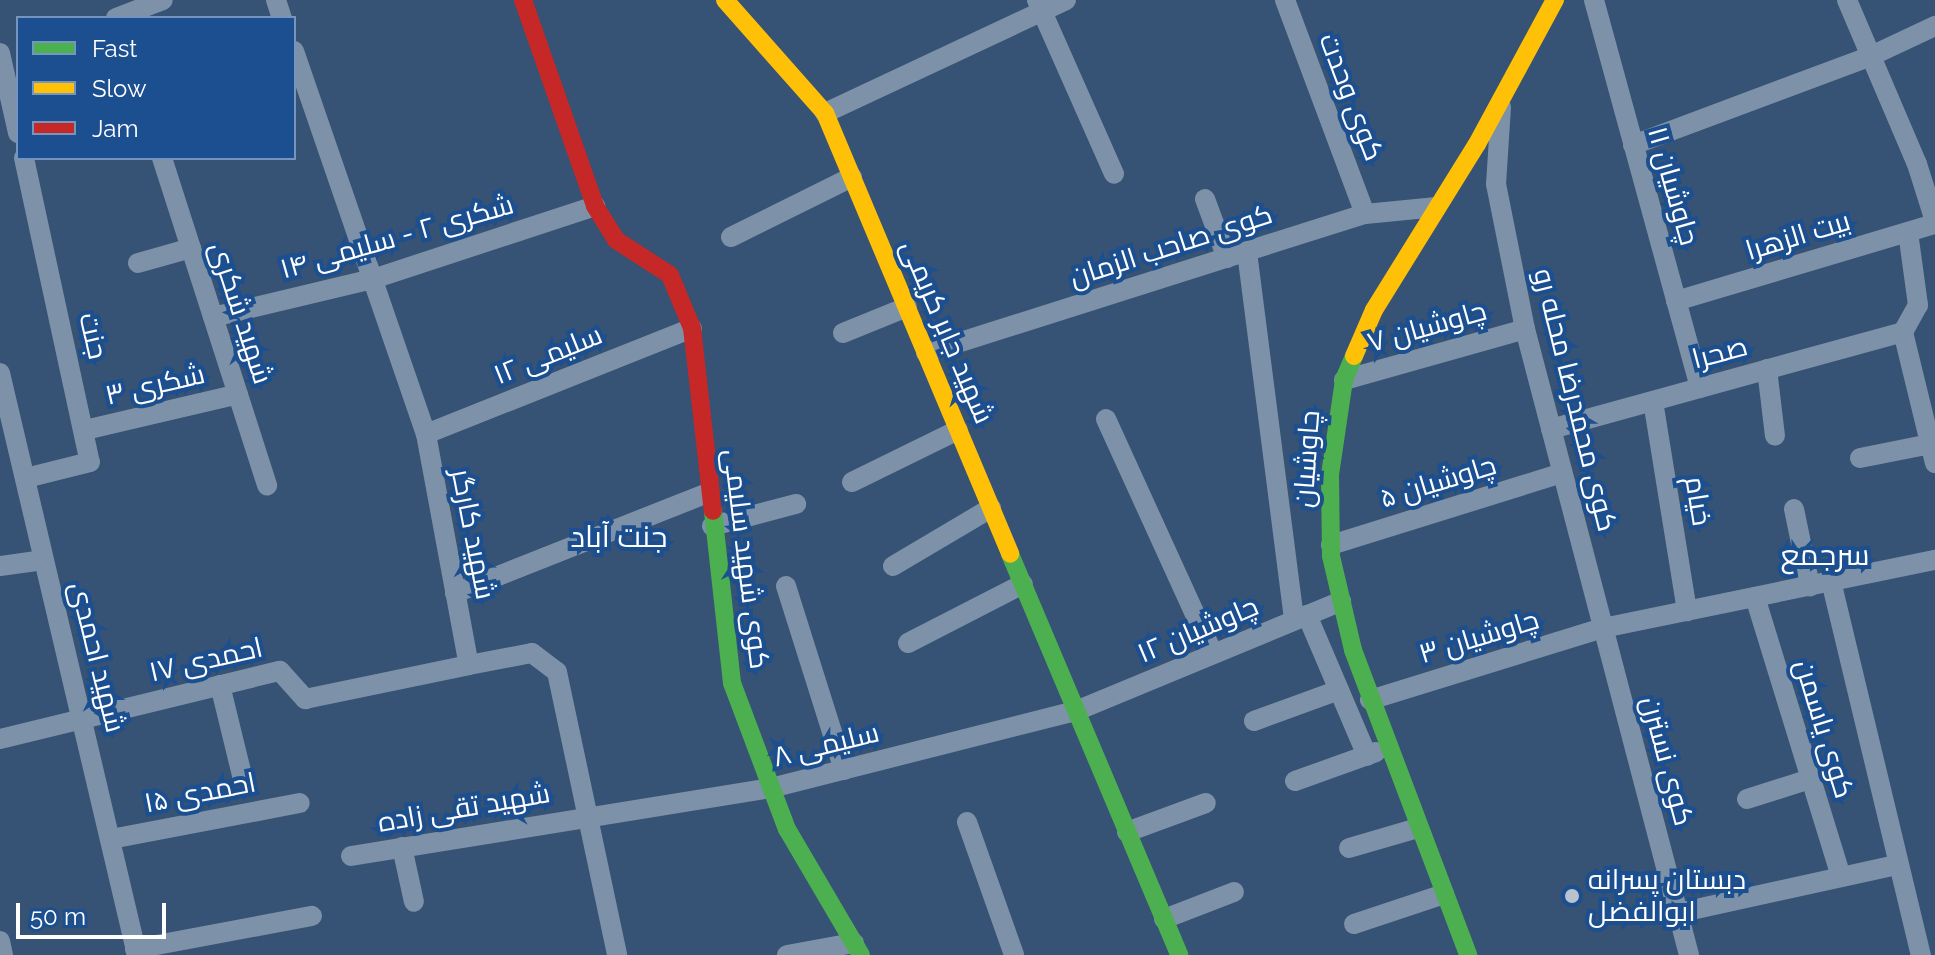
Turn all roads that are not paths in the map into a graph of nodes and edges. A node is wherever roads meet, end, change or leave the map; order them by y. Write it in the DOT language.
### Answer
graph roads {
  1 [pos="163,0"];
  2 [pos="523,0"];
  3 [pos="1066,0"];
  4 [pos="1285,0"];
  5 [pos="1555,0"];
  6 [pos="1594,0"];
  7 [pos="1847,0"];
  8 [pos="736,3"];
  9 [pos="1040,5"];
  10 [pos="122,16"];
  11 [pos="1935,26"];
  12 [pos="0,52"];
  13 [pos="1871,56"];
  14 [pos="296,57"];
  15 [pos="1502,99"];
  16 [pos="825,113"];
  17 [pos="16,124"];
  18 [pos="1633,145"];
  19 [pos="24,160"];
  20 [pos="163,160"];
  21 [pos="1926,160"];
  22 [pos="1114,174"];
  23 [pos="1457,176"];
  24 [pos="852,177"];
  25 [pos="1496,184"];
  26 [pos="1205,199"];
  27 [pos="595,206"];
  28 [pos="1437,207"];
  29 [pos="1365,214"];
  30 [pos="1935,223"];
  31 [pos="1908,232"];
  32 [pos="731,237"];
  33 [pos="191,248"];
  34 [pos="1237,255"];
  35 [pos="138,263"];
  36 [pos="373,279"];
  37 [pos="1676,301"];
  38 [pos="907,307"];
  39 [pos="213,317"];
  40 [pos="692,328"];
  41 [pos="1525,329"];
  42 [pos="1903,332"];
  43 [pos="843,333"];
  44 [pos="926,353"];
  45 [pos="1767,369"];
  46 [pos="0,373"];
  47 [pos="1344,380"];
  48 [pos="1926,385"];
  49 [pos="1700,388"];
  50 [pos="238,394"];
  51 [pos="1653,401"];
  52 [pos="1106,419"];
  53 [pos="1551,429"];
  54 [pos="85,430"];
  55 [pos="958,430"];
  56 [pos="426,434"];
  57 [pos="1775,436"];
  58 [pos="1932,454"];
  59 [pos="1860,458"];
  60 [pos="1562,473"];
  61 [pos="26,478"];
  62 [pos="852,482"];
  63 [pos="267,486"];
  64 [pos="707,493"];
  65 [pos="796,504"];
  66 [pos="991,508"];
  67 [pos="1794,509"];
  68 [pos="712,526"];
  69 [pos="1331,545"];
  70 [pos="44,560"];
  71 [pos="1935,560"];
  72 [pos="0,566"];
  73 [pos="893,566"];
  74 [pos="1831,581"];
  75 [pos="1023,584"];
  76 [pos="786,586"];
  77 [pos="1810,586"];
  78 [pos="455,593"];
  79 [pos="1755,597"];
  80 [pos="1341,601"];
  81 [pos="1687,611"];
  82 [pos="1301,618"];
  83 [pos="1603,628"];
  84 [pos="908,643"];
  85 [pos="1213,654"];
  86 [pos="469,665"];
  87 [pos="220,685"];
  88 [pos="1339,690"];
  89 [pos="1370,700"];
  90 [pos="1076,711"];
  91 [pos="84,717"];
  92 [pos="1254,721"];
  93 [pos="0,739"];
  94 [pos="1387,748"];
  95 [pos="1367,756"];
  96 [pos="844,770"];
  97 [pos="242,775"];
  98 [pos="1810,779"];
  99 [pos="1295,781"];
  100 [pos="771,788"];
  101 [pos="1747,799"];
  102 [pos="300,803"];
  103 [pos="1206,803"];
  104 [pos="587,815"];
  105 [pos="967,822"];
  106 [pos="1418,828"];
  107 [pos="1127,832"];
  108 [pos="111,839"];
  109 [pos="402,847"];
  110 [pos="1349,848"];
  111 [pos="351,856"];
  112 [pos="1896,865"];
  113 [pos="1841,876"];
  114 [pos="1234,892"];
  115 [pos="1444,894"];
  116 [pos="414,902"];
  117 [pos="1678,913"];
  118 [pos="312,916"];
  119 [pos="1164,919"];
  120 [pos="1354,924"];
  121 [pos="0,941"];
  122 [pos="857,949"];
  123 [pos="136,952"];
  124 [pos="3,955"];
  125 [pos="617,955"];
  126 [pos="787,955"];
  127 [pos="1014,955"];
  128 [pos="1179,955"];
  129 [pos="1468,955"];
  130 [pos="1689,955"];
  131 [pos="1921,955"];
  1 -- 10 [label="street"];
  2 -- 27 [label="street, کوی شهید سلیمی"];
  3 -- 9 [label="street"];
  4 -- 29 [label="street, کوی وحدت"];
  5 -- 15 [label="street, چاوشیان"];
  6 -- 18 [label="street, چاوشیان ۱۱"];
  7 -- 13 [label="street"];
  8 -- 16 [label="street, شهید جابر کریمی"];
  9 -- 16 [label="street"];
  9 -- 22 [label="street"];
  11 -- 13 [label="street"];
  12 -- 17 [label="street"];
  13 -- 18 [label="street"];
  13 -- 21 [label="street"];
  14 -- 36 [label="street, شهید کارگر"];
  15 -- 23 [label="street, چاوشیان"];
  15 -- 25 [label="street, کوی محمدرضا محله رو"];
  16 -- 24 [label="street, شهید جابر کریمی"];
  18 -- 37 [label="street, چاوشیان ۱۱"];
  19 -- 54 [label="street, جنت"];
  20 -- 33 [label="street, شهید شکری"];
  21 -- 30 [label="street"];
  23 -- 25 [label="street"];
  23 -- 28 [label="street, چاوشیان"];
  24 -- 32 [label="street"];
  24 -- 38 [label="street, شهید جابر کریمی"];
  25 -- 41 [label="street, کوی محمدرضا محله رو"];
  26 -- 34 [label="street"];
  27 -- 36 [label="street, شکری ۲ - سلیمی ۱۴"];
  27 -- 40 [label="street, کوی شهید سلیمی"];
  28 -- 29 [label="street, کوی صاحب الزمان"];
  28 -- 47 [label="street, چاوشیان"];
  29 -- 34 [label="street, کوی صاحب الزمان"];
  30 -- 31 [label="street, بیت الزهرا"];
  31 -- 37 [label="street, بیت الزهرا"];
  31 -- 42 [label="street"];
  33 -- 35 [label="street"];
  33 -- 39 [label="street, شهید شکری"];
  34 -- 44 [label="street, کوی صاحب الزمان"];
  34 -- 82 [label="street"];
  36 -- 39 [label="street, شکری ۲ - سلیمی ۱۴"];
  36 -- 56 [label="street, شهید کارگر"];
  37 -- 49 [label="street, چاوشیان ۱۱"];
  38 -- 43 [label="street"];
  38 -- 44 [label="street, شهید جابر کریمی"];
  39 -- 50 [label="street, شهید شکری"];
  40 -- 56 [label="street, سلیمی ۱۲"];
  40 -- 64 [label="street, کوی شهید سلیمی"];
  41 -- 47 [label="street, چاوشیان ۷"];
  41 -- 53 [label="street, کوی محمدرضا محله رو"];
  42 -- 45 [label="street, صحرا"];
  42 -- 48 [label="street"];
  44 -- 55 [label="street, شهید جابر کریمی"];
  45 -- 49 [label="street, صحرا"];
  45 -- 57 [label="street"];
  46 -- 61 [label="street, شهید احمدی"];
  47 -- 69 [label="street, چاوشیان"];
  48 -- 58 [label="street"];
  49 -- 51 [label="street, صحرا"];
  50 -- 54 [label="street, شکری ۳"];
  50 -- 63 [label="street, شهید شکری"];
  51 -- 53 [label="street, صحرا"];
  51 -- 81 [label="street, خیام"];
  52 -- 85 [label="street"];
  53 -- 60 [label="street, کوی محمدرضا محله رو"];
  54 -- 61 [label="street, جنت"];
  55 -- 62 [label="street"];
  55 -- 66 [label="street, شهید جابر کریمی"];
  56 -- 78 [label="street, شهید کارگر"];
  58 -- 59 [label="street"];
  60 -- 69 [label="street, چاوشیان ۵"];
  60 -- 83 [label="street, کوی محمدرضا محله رو"];
  61 -- 70 [label="street, شهید احمدی"];
  64 -- 68 [label="street, کوی شهید سلیمی"];
  64 -- 78 [label="street"];
  65 -- 68 [label="street"];
  66 -- 73 [label="street"];
  66 -- 75 [label="street, شهید جابر کریمی"];
  67 -- 77 [label="street"];
  68 -- 100 [label="street, کوی شهید سلیمی"];
  69 -- 80 [label="street, چاوشیان"];
  70 -- 72 [label="street"];
  70 -- 91 [label="street, شهید احمدی"];
  71 -- 74 [label="street, چاوشیان ۳"];
  74 -- 77 [label="street, چاوشیان ۳"];
  74 -- 112 [label="street"];
  75 -- 84 [label="street"];
  75 -- 90 [label="street, شهید جابر کریمی"];
  76 -- 96 [label="street"];
  77 -- 79 [label="street, چاوشیان ۳"];
  78 -- 86 [label="street, شهید کارگر"];
  79 -- 81 [label="street, چاوشیان ۳"];
  79 -- 98 [label="street, کوی یاسمن"];
  80 -- 82 [label="street, چاوشیان ۱۲"];
  80 -- 89 [label="street, چاوشیان"];
  81 -- 83 [label="street, چاوشیان ۳"];
  82 -- 85 [label="street, چاوشیان ۱۲"];
  82 -- 88 [label="street"];
  83 -- 89 [label="street, چاوشیان ۳"];
  83 -- 117 [label="street, کوی نسترن"];
  85 -- 90 [label="street, چاوشیان ۱۲"];
  86 -- 87 [label="street, احمدی ۱۷"];
  86 -- 104 [label="street"];
  87 -- 91 [label="street, احمدی ۱۷"];
  87 -- 97 [label="street"];
  88 -- 92 [label="street"];
  88 -- 95 [label="street"];
  89 -- 94 [label="street, چاوشیان"];
  90 -- 96 [label="street, سلیمی ۸"];
  90 -- 107 [label="street, شهید جابر کریمی"];
  91 -- 93 [label="street, احمدی ۱۷"];
  91 -- 108 [label="street, شهید احمدی"];
  94 -- 95 [label="street"];
  94 -- 106 [label="street, چاوشیان"];
  95 -- 99 [label="street"];
  96 -- 100 [label="street, سلیمی ۸"];
  98 -- 101 [label="street"];
  98 -- 113 [label="street, کوی یاسمن"];
  100 -- 104 [label="street, سلیمی ۸"];
  100 -- 122 [label="street, کوی شهید سلیمی"];
  102 -- 108 [label="street, احمدی ۱۵"];
  103 -- 107 [label="street"];
  104 -- 109 [label="street, شهید تقی زاده"];
  104 -- 125 [label="street"];
  105 -- 127 [label="street"];
  106 -- 110 [label="street"];
  106 -- 115 [label="street, چاوشیان"];
  107 -- 119 [label="street, شهید جابر کریمی"];
  108 -- 123 [label="street, شهید احمدی"];
  109 -- 111 [label="street, شهید تقی زاده"];
  109 -- 116 [label="street"];
  112 -- 113 [label="street"];
  112 -- 131 [label="street"];
  113 -- 117 [label="street"];
  114 -- 119 [label="street"];
  115 -- 120 [label="street"];
  115 -- 129 [label="street, چاوشیان"];
  117 -- 130 [label="street, کوی نسترن"];
  118 -- 123 [label="street"];
  119 -- 128 [label="street, شهید جابر کریمی"];
  121 -- 124 [label="street"];
  122 -- 126 [label="street"];
}
